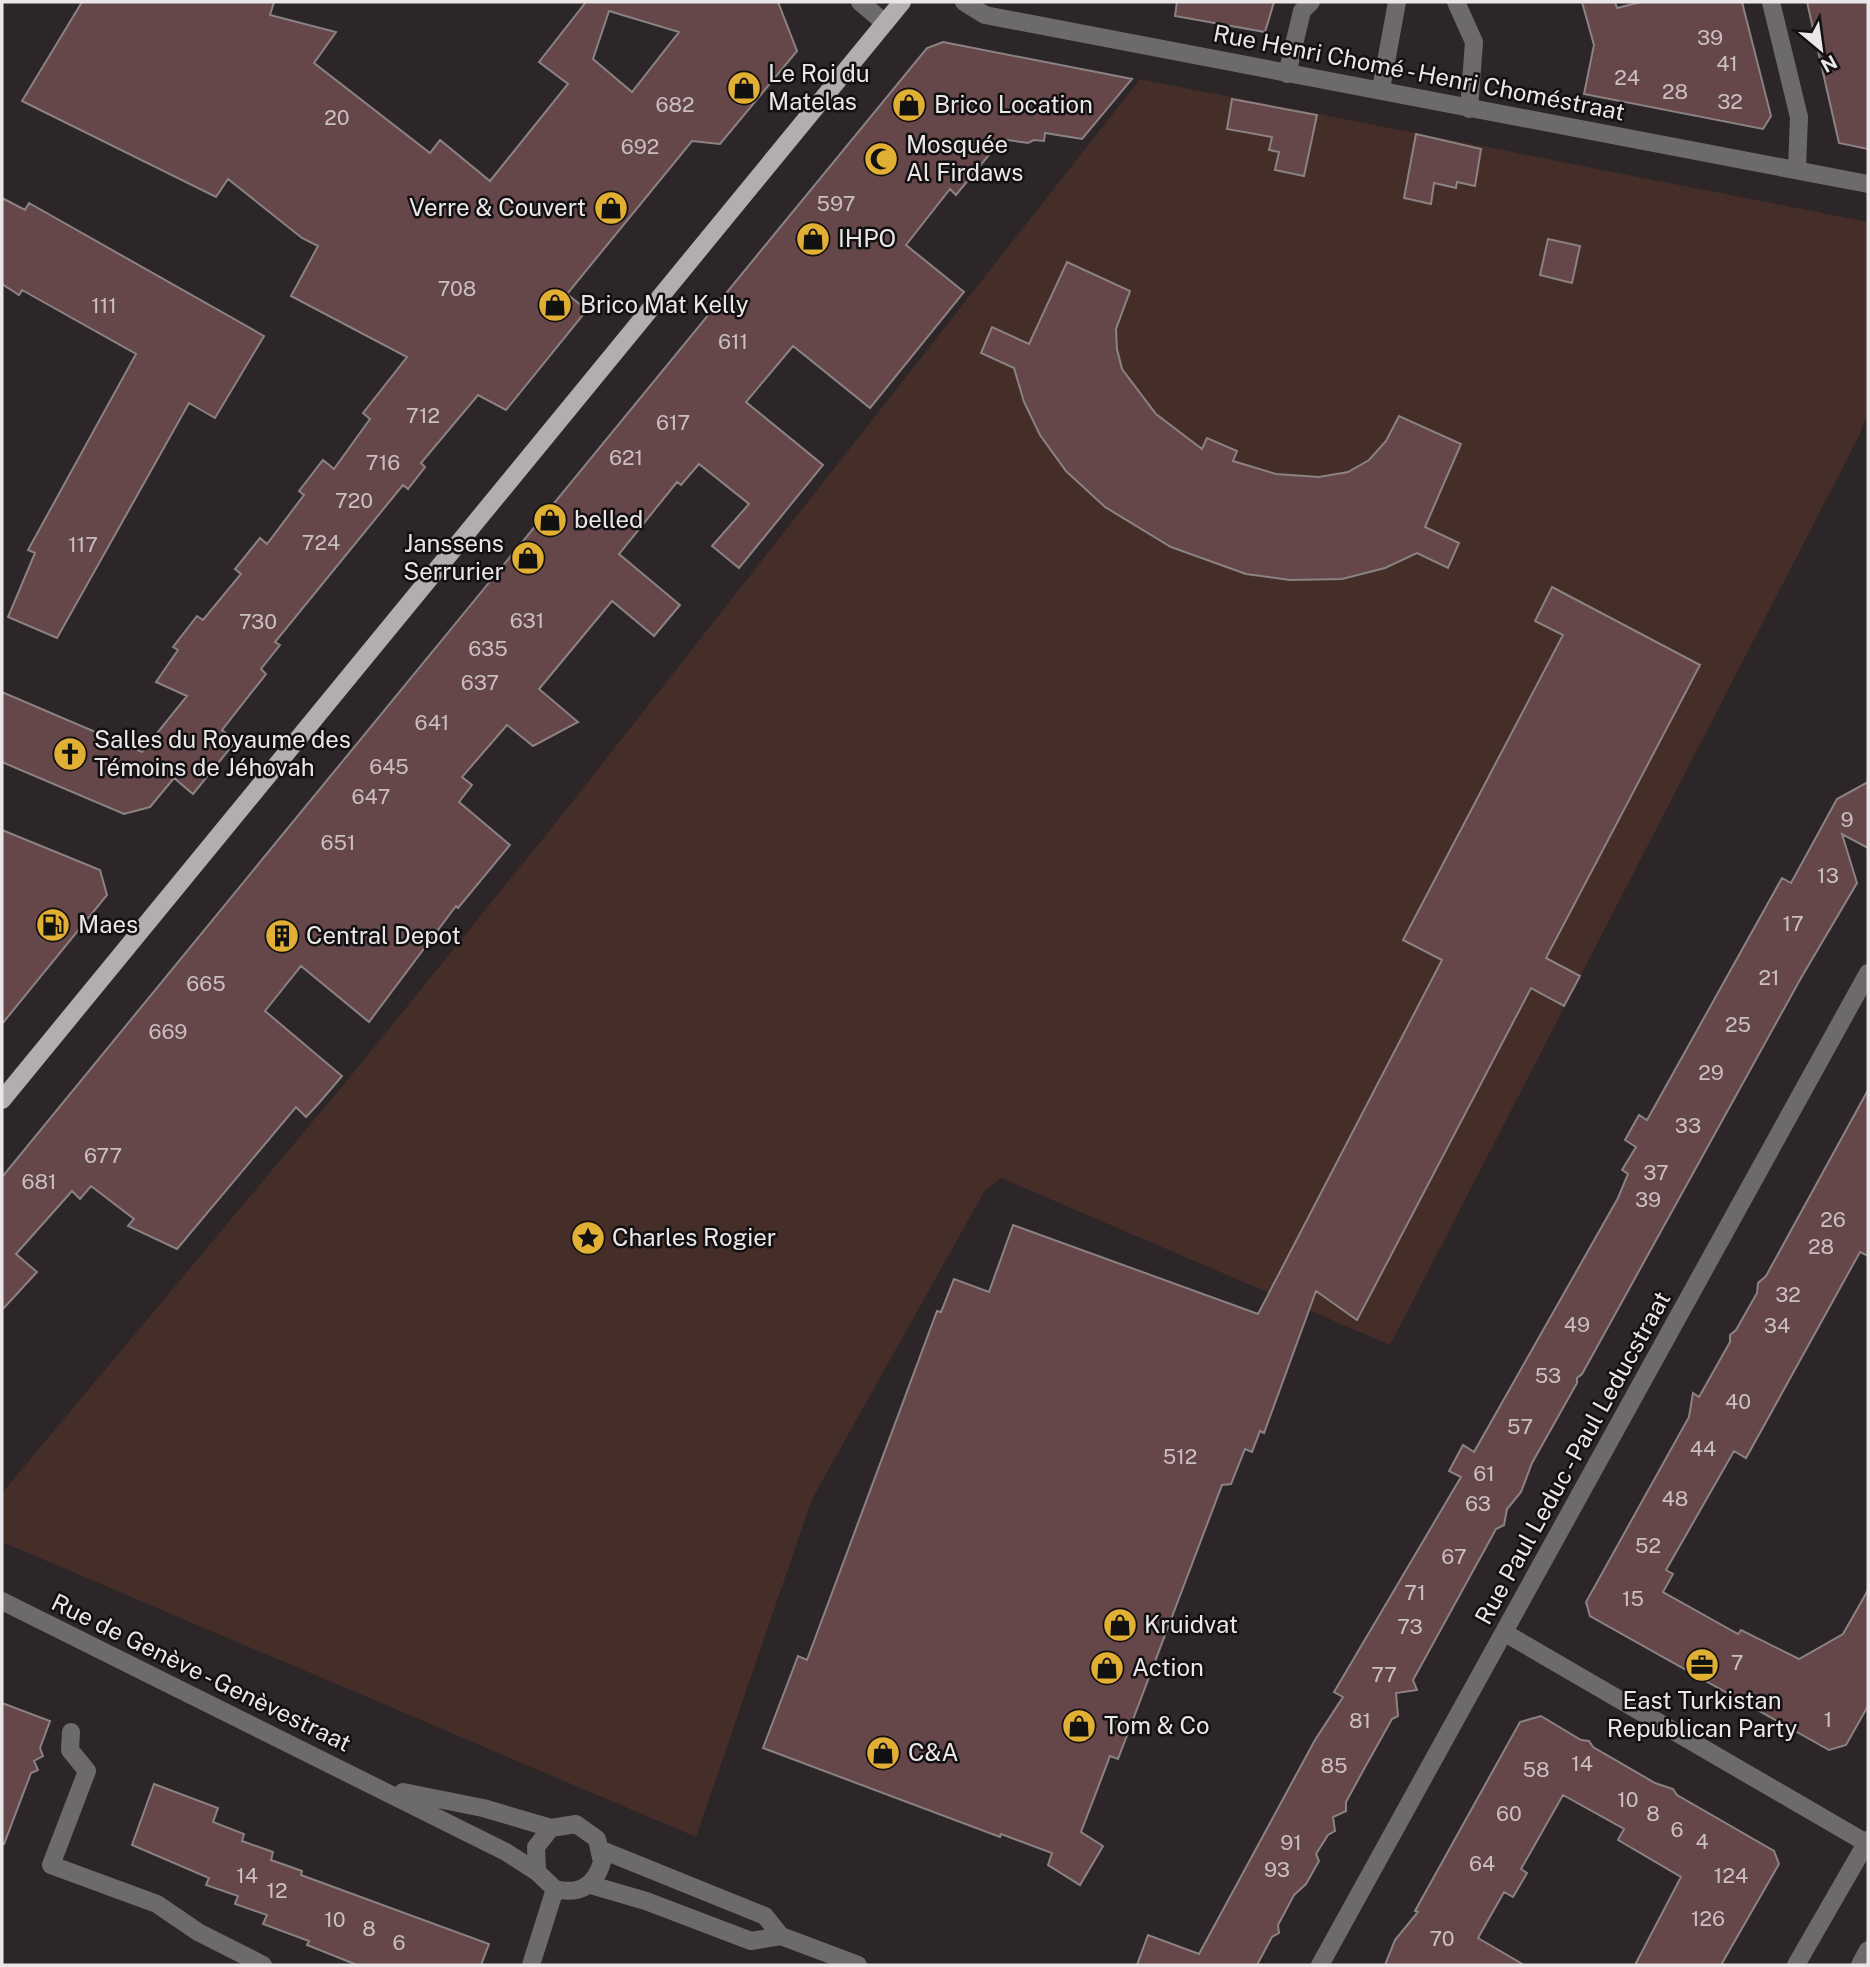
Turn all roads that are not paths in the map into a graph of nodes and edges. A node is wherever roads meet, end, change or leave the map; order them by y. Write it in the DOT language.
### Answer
graph roads {
  1 [pos="860,2"];
  2 [pos="902,2"];
  3 [pos="964,2"];
  4 [pos="1311,2"];
  5 [pos="1397,2"];
  6 [pos="1455,2"];
  7 [pos="1771,2"];
  8 [pos="885,23"];
  9 [pos="1287,74"];
  10 [pos="1381,89"];
  11 [pos="1469,109"];
  12 [pos="1797,169"];
  13 [pos="1868,184"];
  14 [pos="1868,973"];
  15 [pos="2,1100"];
  16 [pos="2,1601"];
  17 [pos="1505,1633"];
  18 [pos="71,1732"];
  19 [pos="379,1788"];
  20 [pos="551,1828"];
  21 [pos="1868,1842"];
  22 [pos="602,1850"];
  23 [pos="537,1872"];
  24 [pos="591,1885"];
  25 [pos="555,1889"];
  26 [pos="781,1936"];
  27 [pos="1868,1950"];
  28 [pos="263,1965"];
  29 [pos="531,1965"];
  30 [pos="858,1965"];
  31 [pos="1321,1965"];
  32 [pos="1796,1965"];
  33 [pos="1860,1965"];
  1 -- 8 [label="street"];
  2 -- 8 [label="main road"];
  3 -- 9 [label="street, Rue Henri Chomé - Henri Choméstraat"];
  4 -- 9 [label="street"];
  5 -- 10 [label="street"];
  6 -- 11 [label="street"];
  7 -- 12 [label="street"];
  8 -- 15 [label="main road"];
  9 -- 10 [label="street, Rue Henri Chomé - Henri Choméstraat"];
  10 -- 11 [label="street, Rue Henri Chomé - Henri Choméstraat"];
  11 -- 12 [label="street, Rue Henri Chomé - Henri Choméstraat"];
  12 -- 13 [label="street, Rue Henri Chomé - Henri Choméstraat"];
  14 -- 17 [label="street, Rue Paul Leduc - Paul Leducstraat"];
  16 -- 19 [label="street, Rue de Genève - Genèvestraat"];
  17 -- 21 [label="street"];
  17 -- 31 [label="street, Rue Paul Leduc - Paul Leducstraat"];
  18 -- 28 [label="street"];
  19 -- 20 [label="street, Rue de Genève - Genèvestraat"];
  19 -- 23 [label="street, Rue de Genève - Genèvestraat"];
  20 -- 22 [label="street, Rue de Genève - Genèvestraat"];
  20 -- 23 [label="street"];
  21 -- 32 [label="street"];
  22 -- 24 [label="street"];
  22 -- 26 [label="street, Rue de Genève - Genèvestraat"];
  23 -- 25 [label="street, Rue de Genève - Genèvestraat"];
  24 -- 25 [label="street, Rue de Genève - Genèvestraat"];
  24 -- 26 [label="street, Rue de Genève - Genèvestraat"];
  25 -- 29 [label="street"];
  26 -- 30 [label="street, Rue de Genève - Genèvestraat"];
  27 -- 33 [label="street"];
}
